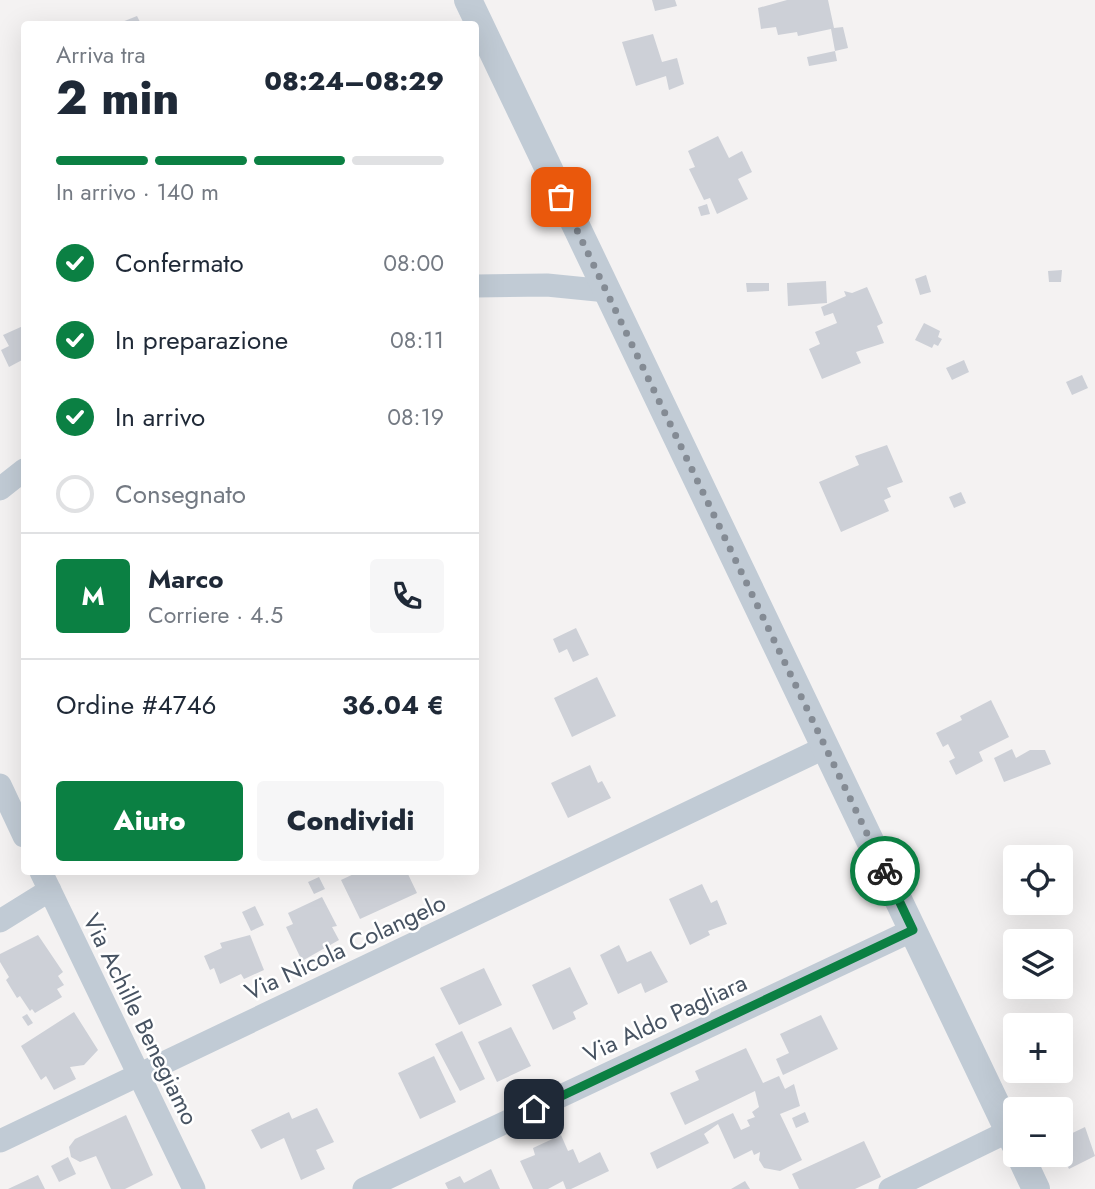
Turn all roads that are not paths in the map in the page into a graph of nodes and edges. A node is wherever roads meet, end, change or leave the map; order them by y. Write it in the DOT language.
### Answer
graph roads {
  1 [pos="468,0"];
  2 [pos="478,21"];
  3 [pos="479,23"];
  4 [pos="479,286"];
  5 [pos="607,291"];
  6 [pos="21,472"];
  7 [pos="0,489"];
  8 [pos="825,747"];
  9 [pos="0,785"];
  10 [pos="21,830"];
  11 [pos="46,881"];
  12 [pos="0,920"];
  13 [pos="913,930"];
  14 [pos="138,1075"];
  15 [pos="1003,1119"];
  16 [pos="0,1141"];
  17 [pos="1003,1148"];
  18 [pos="1026,1167"];
  19 [pos="194,1189"];
  20 [pos="364,1189"];
  21 [pos="890,1189"];
  22 [pos="1036,1189"];
  1 -- 2 [label="street"];
  3 -- 5 [label="street"];
  4 -- 5 [label="street"];
  5 -- 8 [label="street"];
  6 -- 7 [label="street"];
  8 -- 13 [label="street"];
  8 -- 14 [label="street, Via Nicola Colangelo"];
  9 -- 10 [label="street"];
  11 -- 12 [label="street"];
  11 -- 14 [label="street, Via Achille Benegiamo"];
  13 -- 15 [label="street"];
  13 -- 20 [label="street, Via Aldo Pagliara"];
  14 -- 16 [label="street, Via Nicola Colangelo"];
  14 -- 19 [label="street, Via Achille Benegiamo"];
  17 -- 21 [label="street"];
  18 -- 22 [label="street"];
}
